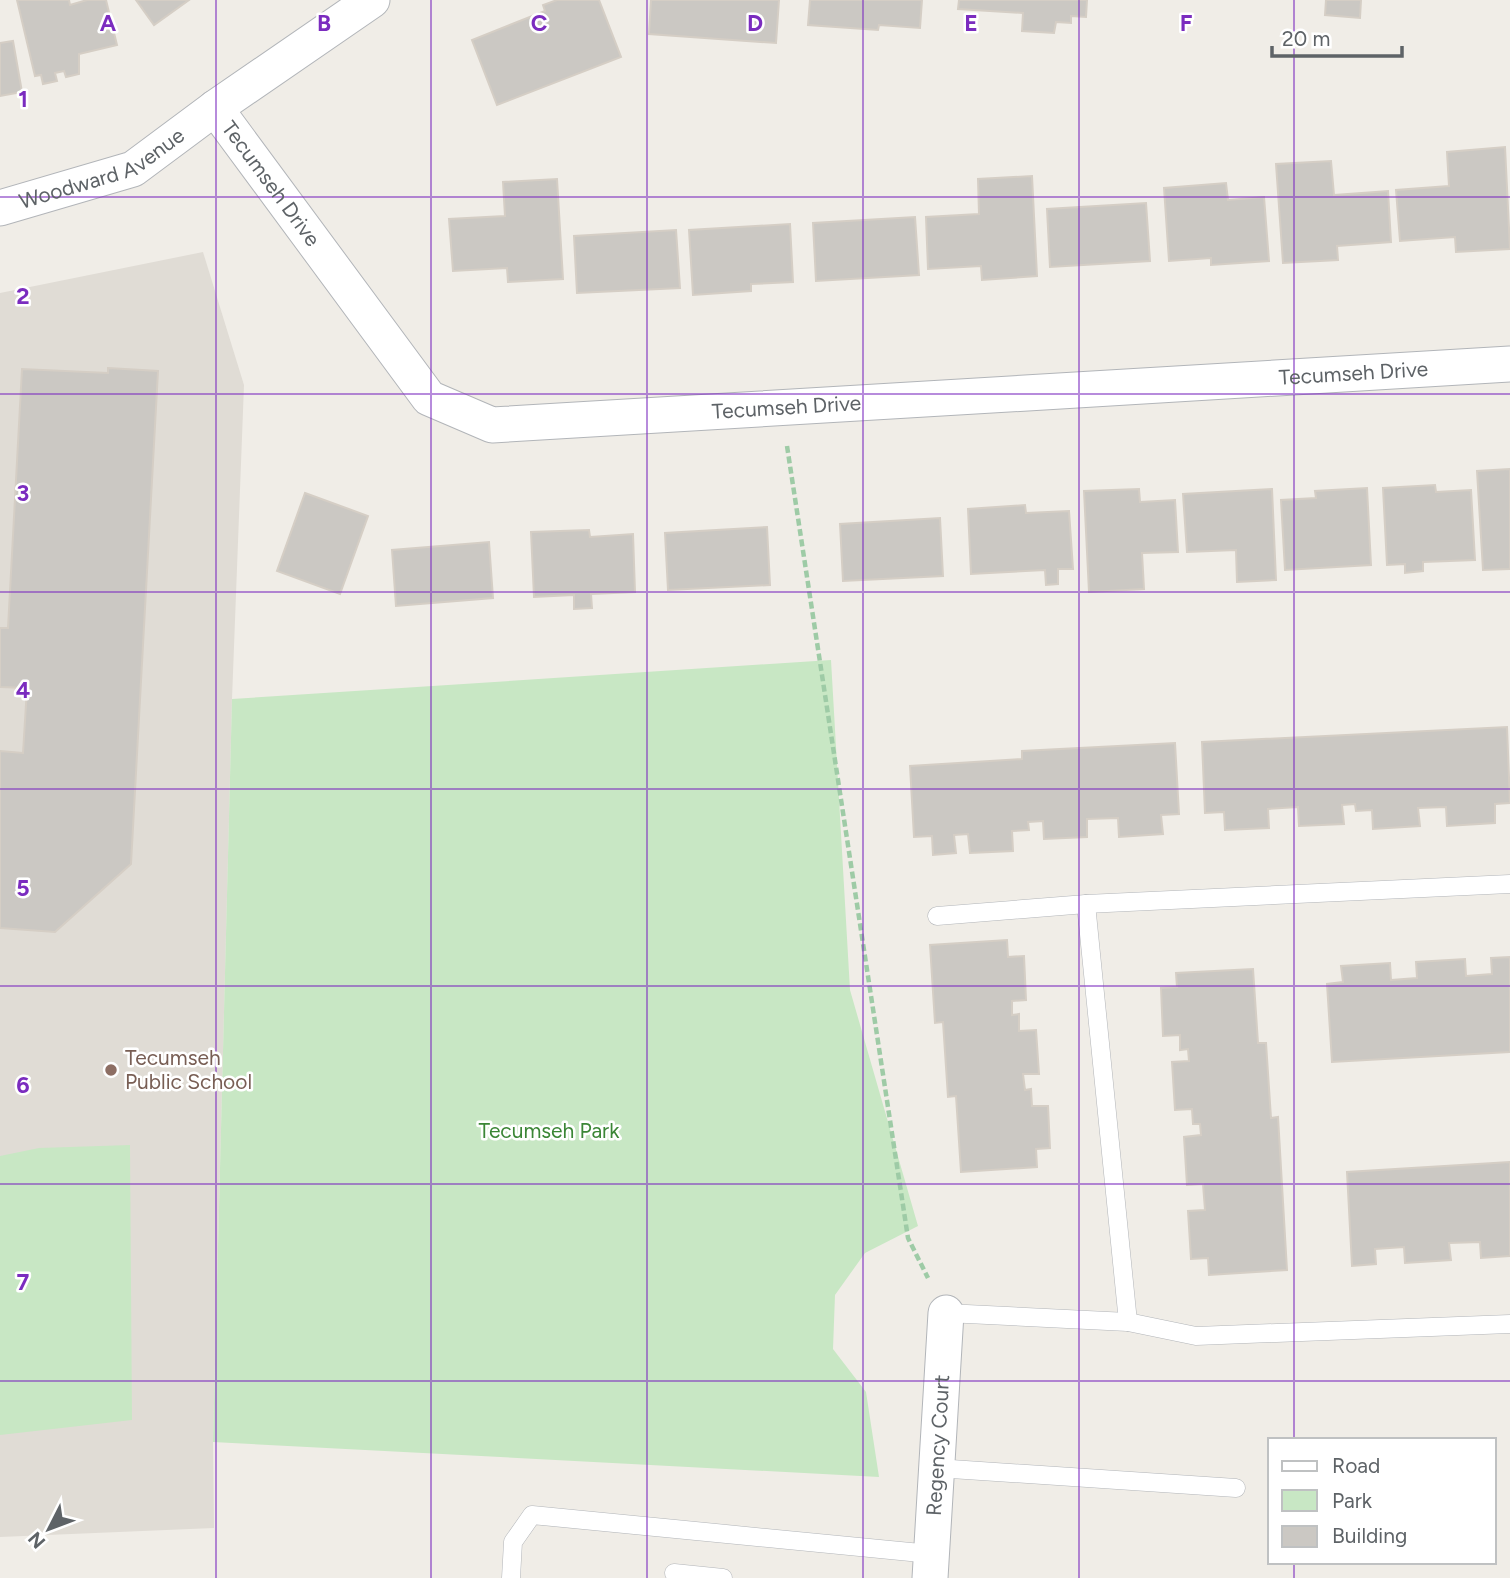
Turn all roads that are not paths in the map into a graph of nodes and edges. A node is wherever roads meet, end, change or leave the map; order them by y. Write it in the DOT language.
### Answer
graph roads {
  1 [pos="372,0"];
  2 [pos="215,108"];
  3 [pos="0,208"];
  4 [pos="1510,364"];
  5 [pos="1510,884"];
  6 [pos="1086,905"];
  7 [pos="937,916"];
  8 [pos="946,1313"];
  9 [pos="1128,1322"];
  10 [pos="1510,1324"];
  11 [pos="936,1468"];
  12 [pos="1236,1488"];
  13 [pos="930,1566"];
  14 [pos="674,1573"];
  15 [pos="511,1578"];
  16 [pos="723,1578"];
  1 -- 2 [label="street, Woodward Avenue"];
  2 -- 3 [label="street, Woodward Avenue"];
  2 -- 4 [label="street, Tecumseh Drive"];
  5 -- 6 [label="lane"];
  6 -- 7 [label="lane"];
  6 -- 9 [label="lane"];
  8 -- 9 [label="lane"];
  8 -- 11 [label="street, Regency Court"];
  9 -- 10 [label="lane"];
  11 -- 12 [label="lane"];
  11 -- 13 [label="street, Regency Court"];
  13 -- 15 [label="lane"];
  14 -- 16 [label="lane"];
}
